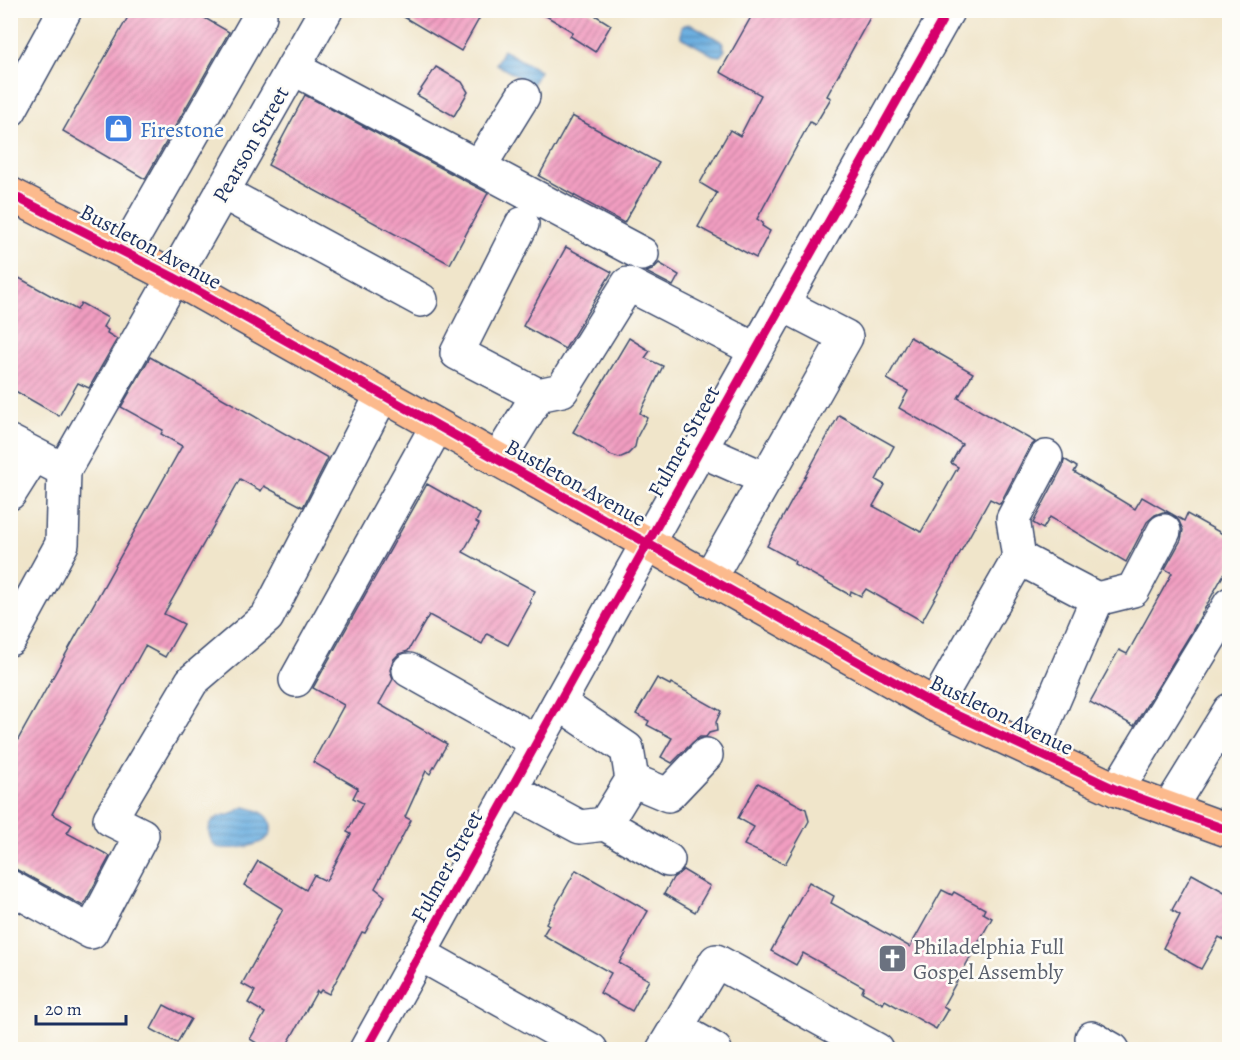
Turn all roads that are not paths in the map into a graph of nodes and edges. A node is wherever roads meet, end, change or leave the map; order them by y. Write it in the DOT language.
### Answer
graph roads {
  1 [pos="65,10"];
  2 [pos="326,10"];
  3 [pos="948,10"];
  4 [pos="256,13"];
  5 [pos="301,55"];
  6 [pos="523,96"];
  7 [pos="10,110"];
  8 [pos="479,167"];
  9 [pos="222,192"];
  10 [pos="10,194"];
  11 [pos="522,224"];
  12 [pos="125,252"];
  13 [pos="642,254"];
  14 [pos="173,278"];
  15 [pos="421,300"];
  16 [pos="782,304"];
  17 [pos="756,350"];
  18 [pos="382,395"];
  19 [pos="538,395"];
  20 [pos="437,426"];
  21 [pos="22,448"];
  22 [pos="700,450"];
  23 [pos="1046,457"];
  24 [pos="498,460"];
  25 [pos="63,470"];
  26 [pos="766,479"];
  27 [pos="10,493"];
  28 [pos="1164,531"];
  29 [pos="647,544"];
  30 [pos="1018,558"];
  31 [pos="709,579"];
  32 [pos="1097,599"];
  33 [pos="1230,603"];
  34 [pos="10,639"];
  35 [pos="409,670"];
  36 [pos="296,680"];
  37 [pos="559,703"];
  38 [pos="934,705"];
  39 [pos="1230,710"];
  40 [pos="537,742"];
  41 [pos="1032,751"];
  42 [pos="706,755"];
  43 [pos="632,780"];
  44 [pos="511,790"];
  45 [pos="1117,790"];
  46 [pos="1169,809"];
  47 [pos="605,824"];
  48 [pos="1230,831"];
  49 [pos="668,860"];
  50 [pos="10,887"];
  51 [pos="420,954"];
  52 [pos="670,1039"];
  53 [pos="366,1050"];
  54 [pos="591,1050"];
  55 [pos="715,1050"];
  56 [pos="877,1050"];
  1 -- 7 [label="street"];
  2 -- 5 [label="street, Pearson Street"];
  3 -- 16 [label="street, Fulmer Street"];
  4 -- 5 [label="street"];
  4 -- 12 [label="street"];
  5 -- 8 [label="street"];
  5 -- 9 [label="street, Pearson Street"];
  6 -- 8 [label="street"];
  8 -- 13 [label="street"];
  9 -- 14 [label="street, Pearson Street"];
  9 -- 15 [label="street"];
  10 -- 12 [label="main road, Bustleton Avenue"];
  11 -- 19 [label="street"];
  12 -- 14 [label="main road, Bustleton Avenue"];
  14 -- 18 [label="main road, Bustleton Avenue"];
  14 -- 25 [label="street, Pearson Street"];
  16 -- 17 [label="street, Fulmer Street"];
  16 -- 26 [label="street"];
  17 -- 19 [label="street"];
  17 -- 22 [label="street, Fulmer Street"];
  18 -- 20 [label="main road, Bustleton Avenue"];
  18 -- 50 [label="street"];
  19 -- 24 [label="street"];
  20 -- 24 [label="main road, Bustleton Avenue"];
  20 -- 36 [label="street"];
  21 -- 25 [label="street"];
  21 -- 27 [label="street"];
  22 -- 26 [label="street"];
  22 -- 29 [label="street, Fulmer Street"];
  23 -- 30 [label="street"];
  24 -- 29 [label="main road, Bustleton Avenue"];
  25 -- 34 [label="street"];
  26 -- 31 [label="street"];
  28 -- 32 [label="street"];
  29 -- 31 [label="main road, Bustleton Avenue"];
  29 -- 37 [label="street, Fulmer Street"];
  30 -- 32 [label="street"];
  30 -- 38 [label="street"];
  31 -- 38 [label="main road, Bustleton Avenue"];
  32 -- 41 [label="street"];
  33 -- 45 [label="street"];
  35 -- 40 [label="street"];
  37 -- 40 [label="street, Fulmer Street"];
  37 -- 43 [label="street"];
  38 -- 41 [label="main road, Bustleton Avenue"];
  39 -- 46 [label="street"];
  40 -- 44 [label="street, Fulmer Street"];
  41 -- 45 [label="main road, Bustleton Avenue"];
  42 -- 43 [label="street"];
  43 -- 47 [label="street"];
  44 -- 47 [label="street"];
  44 -- 51 [label="street, Fulmer Street"];
  45 -- 46 [label="main road, Bustleton Avenue"];
  46 -- 48 [label="main road, Bustleton Avenue"];
  47 -- 49 [label="street"];
  51 -- 53 [label="street, Fulmer Street"];
  51 -- 54 [label="street"];
  52 -- 55 [label="street"];
  52 -- 56 [label="street"];
}
